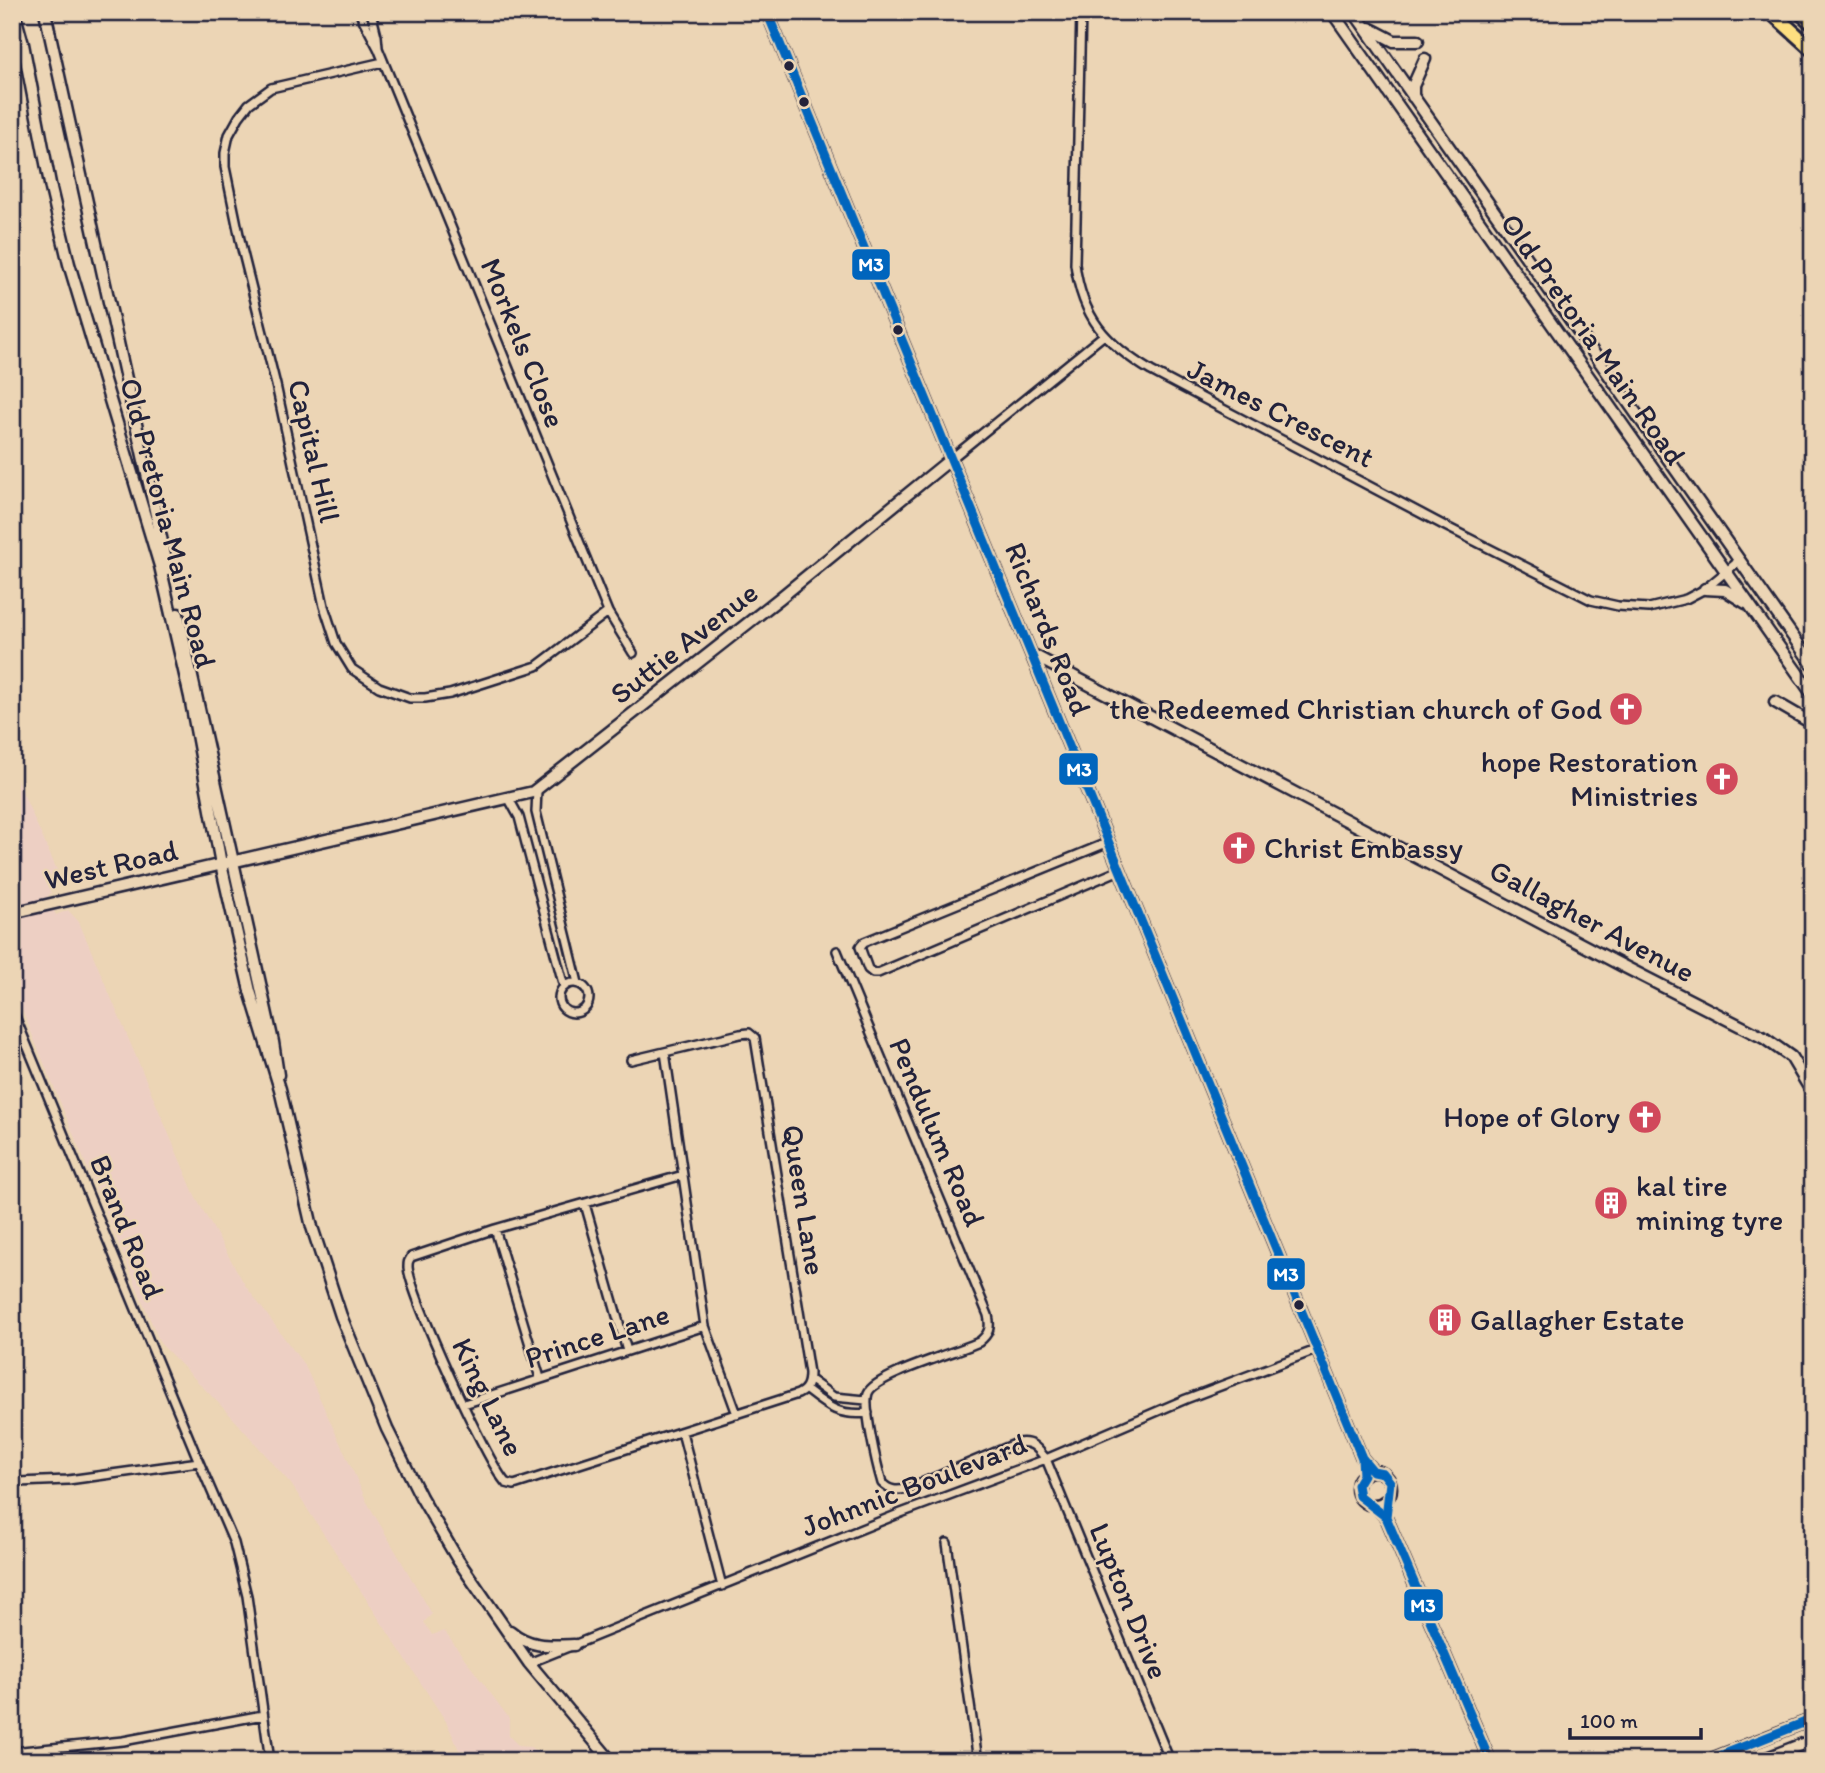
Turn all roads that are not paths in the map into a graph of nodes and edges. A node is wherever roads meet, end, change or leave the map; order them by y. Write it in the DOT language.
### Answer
graph roads {
  1 [pos="14,12"];
  2 [pos="45,12"];
  3 [pos="359,12"];
  4 [pos="371,12"];
  5 [pos="767,12"];
  6 [pos="1082,12"];
  7 [pos="1332,12"];
  8 [pos="1770,12"];
  9 [pos="1800,12"];
  10 [pos="1357,17"];
  11 [pos="1813,24"];
  12 [pos="12,31"];
  13 [pos="1418,41"];
  14 [pos="23,44"];
  15 [pos="378,48"];
  16 [pos="1813,50"];
  17 [pos="1425,59"];
  18 [pos="383,62"];
  19 [pos="1413,97"];
  20 [pos="1104,335"];
  21 [pos="952,458"];
  22 [pos="1740,561"];
  23 [pos="1727,571"];
  24 [pos="1705,589"];
  25 [pos="608,612"];
  26 [pos="1756,612"];
  27 [pos="634,653"];
  28 [pos="1033,655"];
  29 [pos="1813,666"];
  30 [pos="1813,695"];
  31 [pos="1775,702"];
  32 [pos="1813,724"];
  33 [pos="537,790"];
  34 [pos="509,799"];
  35 [pos="1109,842"];
  36 [pos="233,863"];
  37 [pos="221,864"];
  38 [pos="1121,870"];
  39 [pos="551,874"];
  40 [pos="535,879"];
  41 [pos="12,913"];
  42 [pos="837,951"];
  43 [pos="578,983"];
  44 [pos="564,987"];
  45 [pos="12,1009"];
  46 [pos="665,1052"];
  47 [pos="631,1060"];
  48 [pos="280,1089"];
  49 [pos="1813,1094"];
  50 [pos="683,1175"];
  51 [pos="585,1204"];
  52 [pos="495,1228"];
  53 [pos="705,1326"];
  54 [pos="627,1350"];
  55 [pos="1316,1350"];
  56 [pos="540,1378"];
  57 [pos="809,1379"];
  58 [pos="805,1389"];
  59 [pos="866,1399"];
  60 [pos="464,1404"];
  61 [pos="868,1413"];
  62 [pos="737,1414"];
  63 [pos="681,1432"];
  64 [pos="1046,1458"];
  65 [pos="1362,1458"];
  66 [pos="199,1462"];
  67 [pos="1373,1471"];
  68 [pos="1363,1475"];
  69 [pos="12,1486"];
  70 [pos="1387,1498"];
  71 [pos="1373,1505"];
  72 [pos="1386,1517"];
  73 [pos="947,1543"];
  74 [pos="722,1586"];
  75 [pos="499,1622"];
  76 [pos="574,1645"];
  77 [pos="529,1663"];
  78 [pos="263,1715"];
  79 [pos="1813,1719"];
  80 [pos="1813,1740"];
  81 [pos="12,1752"];
  82 [pos="270,1761"];
  83 [pos="611,1761"];
  84 [pos="978,1761"];
  85 [pos="1170,1761"];
  86 [pos="1490,1761"];
  87 [pos="1706,1761"];
  88 [pos="1759,1761"];
  1 -- 14 [label="main road, Old Pretoria Main Road"];
  2 -- 36 [label="main road, Old Pretoria Main Road"];
  3 -- 15 [label="street, Morkels Close"];
  4 -- 15 [label="street, Morkels Close"];
  5 -- 21 [label="main road, Richards Road"];
  6 -- 20 [label="street, James Crescent"];
  7 -- 23 [label="main road, Old Pretoria Main Road"];
  8 -- 16 [label="highway"];
  9 -- 11 [label="highway"];
  10 -- 13 [label="main road"];
  10 -- 19 [label="main road, Old Pretoria Main Road"];
  12 -- 14 [label="main road"];
  14 -- 37 [label="main road, Old Pretoria Main Road"];
  15 -- 18 [label="street, Morkels Close"];
  17 -- 19 [label="main road"];
  18 -- 25 [label="street, Morkels Close"];
  18 -- 25 [label="street, Capital Hill"];
  19 -- 22 [label="main road, Old Pretoria Main Road"];
  20 -- 21 [label="street, Suttie Avenue"];
  20 -- 24 [label="street, James Crescent"];
  21 -- 28 [label="main road, Richards Road"];
  21 -- 33 [label="main road, Suttie Avenue"];
  22 -- 23 [label="street, James Crescent"];
  22 -- 29 [label="main road, Old Pretoria Main Road"];
  23 -- 24 [label="street, James Crescent"];
  23 -- 26 [label="main road, Old Pretoria Main Road"];
  24 -- 26 [label="main road"];
  25 -- 27 [label="street, Morkels Close"];
  26 -- 30 [label="main road, Old Pretoria Main Road"];
  28 -- 35 [label="main road, Richards Road"];
  28 -- 49 [label="main road, Gallagher Avenue"];
  31 -- 32 [label="main road"];
  33 -- 34 [label="main road, Suttie Avenue"];
  33 -- 39 [label="street"];
  34 -- 36 [label="main road, Suttie Avenue"];
  34 -- 40 [label="street"];
  35 -- 38 [label="main road, Richards Road"];
  35 -- 38 [label="street"];
  36 -- 37 [label="main road, West Road"];
  36 -- 48 [label="main road, Old Pretoria Main Road"];
  37 -- 41 [label="main road, West Road"];
  37 -- 48 [label="main road, Old Pretoria Main Road"];
  38 -- 55 [label="main road, Richards Road"];
  39 -- 40 [label="street"];
  39 -- 43 [label="street"];
  40 -- 44 [label="street"];
  42 -- 59 [label="street, Pendulum Road"];
  43 -- 44 [label="street"];
  43 -- 44 [label="street"];
  45 -- 66 [label="street, Brand Road"];
  46 -- 47 [label="street"];
  46 -- 50 [label="street"];
  46 -- 57 [label="street, Queen Lane"];
  48 -- 75 [label="main road, Old Pretoria Main Road"];
  50 -- 51 [label="street, King Lane"];
  50 -- 53 [label="street"];
  51 -- 52 [label="street, King Lane"];
  51 -- 54 [label="street"];
  52 -- 56 [label="street"];
  52 -- 60 [label="street, King Lane"];
  53 -- 54 [label="street, Prince Lane"];
  53 -- 62 [label="street"];
  54 -- 56 [label="street, Prince Lane"];
  55 -- 64 [label="street, Johnnic Boulevard"];
  55 -- 65 [label="main road, Richards Road"];
  56 -- 60 [label="street, Prince Lane"];
  57 -- 58 [label="street"];
  57 -- 59 [label="street"];
  58 -- 61 [label="street"];
  58 -- 62 [label="street"];
  59 -- 61 [label="street"];
  60 -- 63 [label="street, King Lane"];
  61 -- 64 [label="street"];
  62 -- 63 [label="street, King Lane"];
  63 -- 74 [label="street"];
  64 -- 74 [label="street, Johnnic Boulevard"];
  64 -- 85 [label="street, Lupton Drive"];
  65 -- 67 [label="main road, Richards Road"];
  65 -- 68 [label="main road, Richards Road"];
  66 -- 69 [label="street"];
  66 -- 78 [label="street, Brand Road"];
  67 -- 68 [label="main road"];
  67 -- 70 [label="main road"];
  68 -- 71 [label="main road"];
  70 -- 71 [label="main road"];
  70 -- 72 [label="main road"];
  71 -- 72 [label="main road"];
  72 -- 86 [label="main road"];
  73 -- 84 [label="street"];
  74 -- 76 [label="street, Johnnic Boulevard"];
  75 -- 76 [label="main road"];
  75 -- 77 [label="main road, Old Pretoria Main Road"];
  76 -- 77 [label="street, Johnnic Boulevard"];
  77 -- 83 [label="main road, Old Pretoria Main Road"];
  78 -- 81 [label="street"];
  78 -- 82 [label="street, Brand Road"];
  79 -- 87 [label="main road"];
  80 -- 88 [label="main road"];
}
